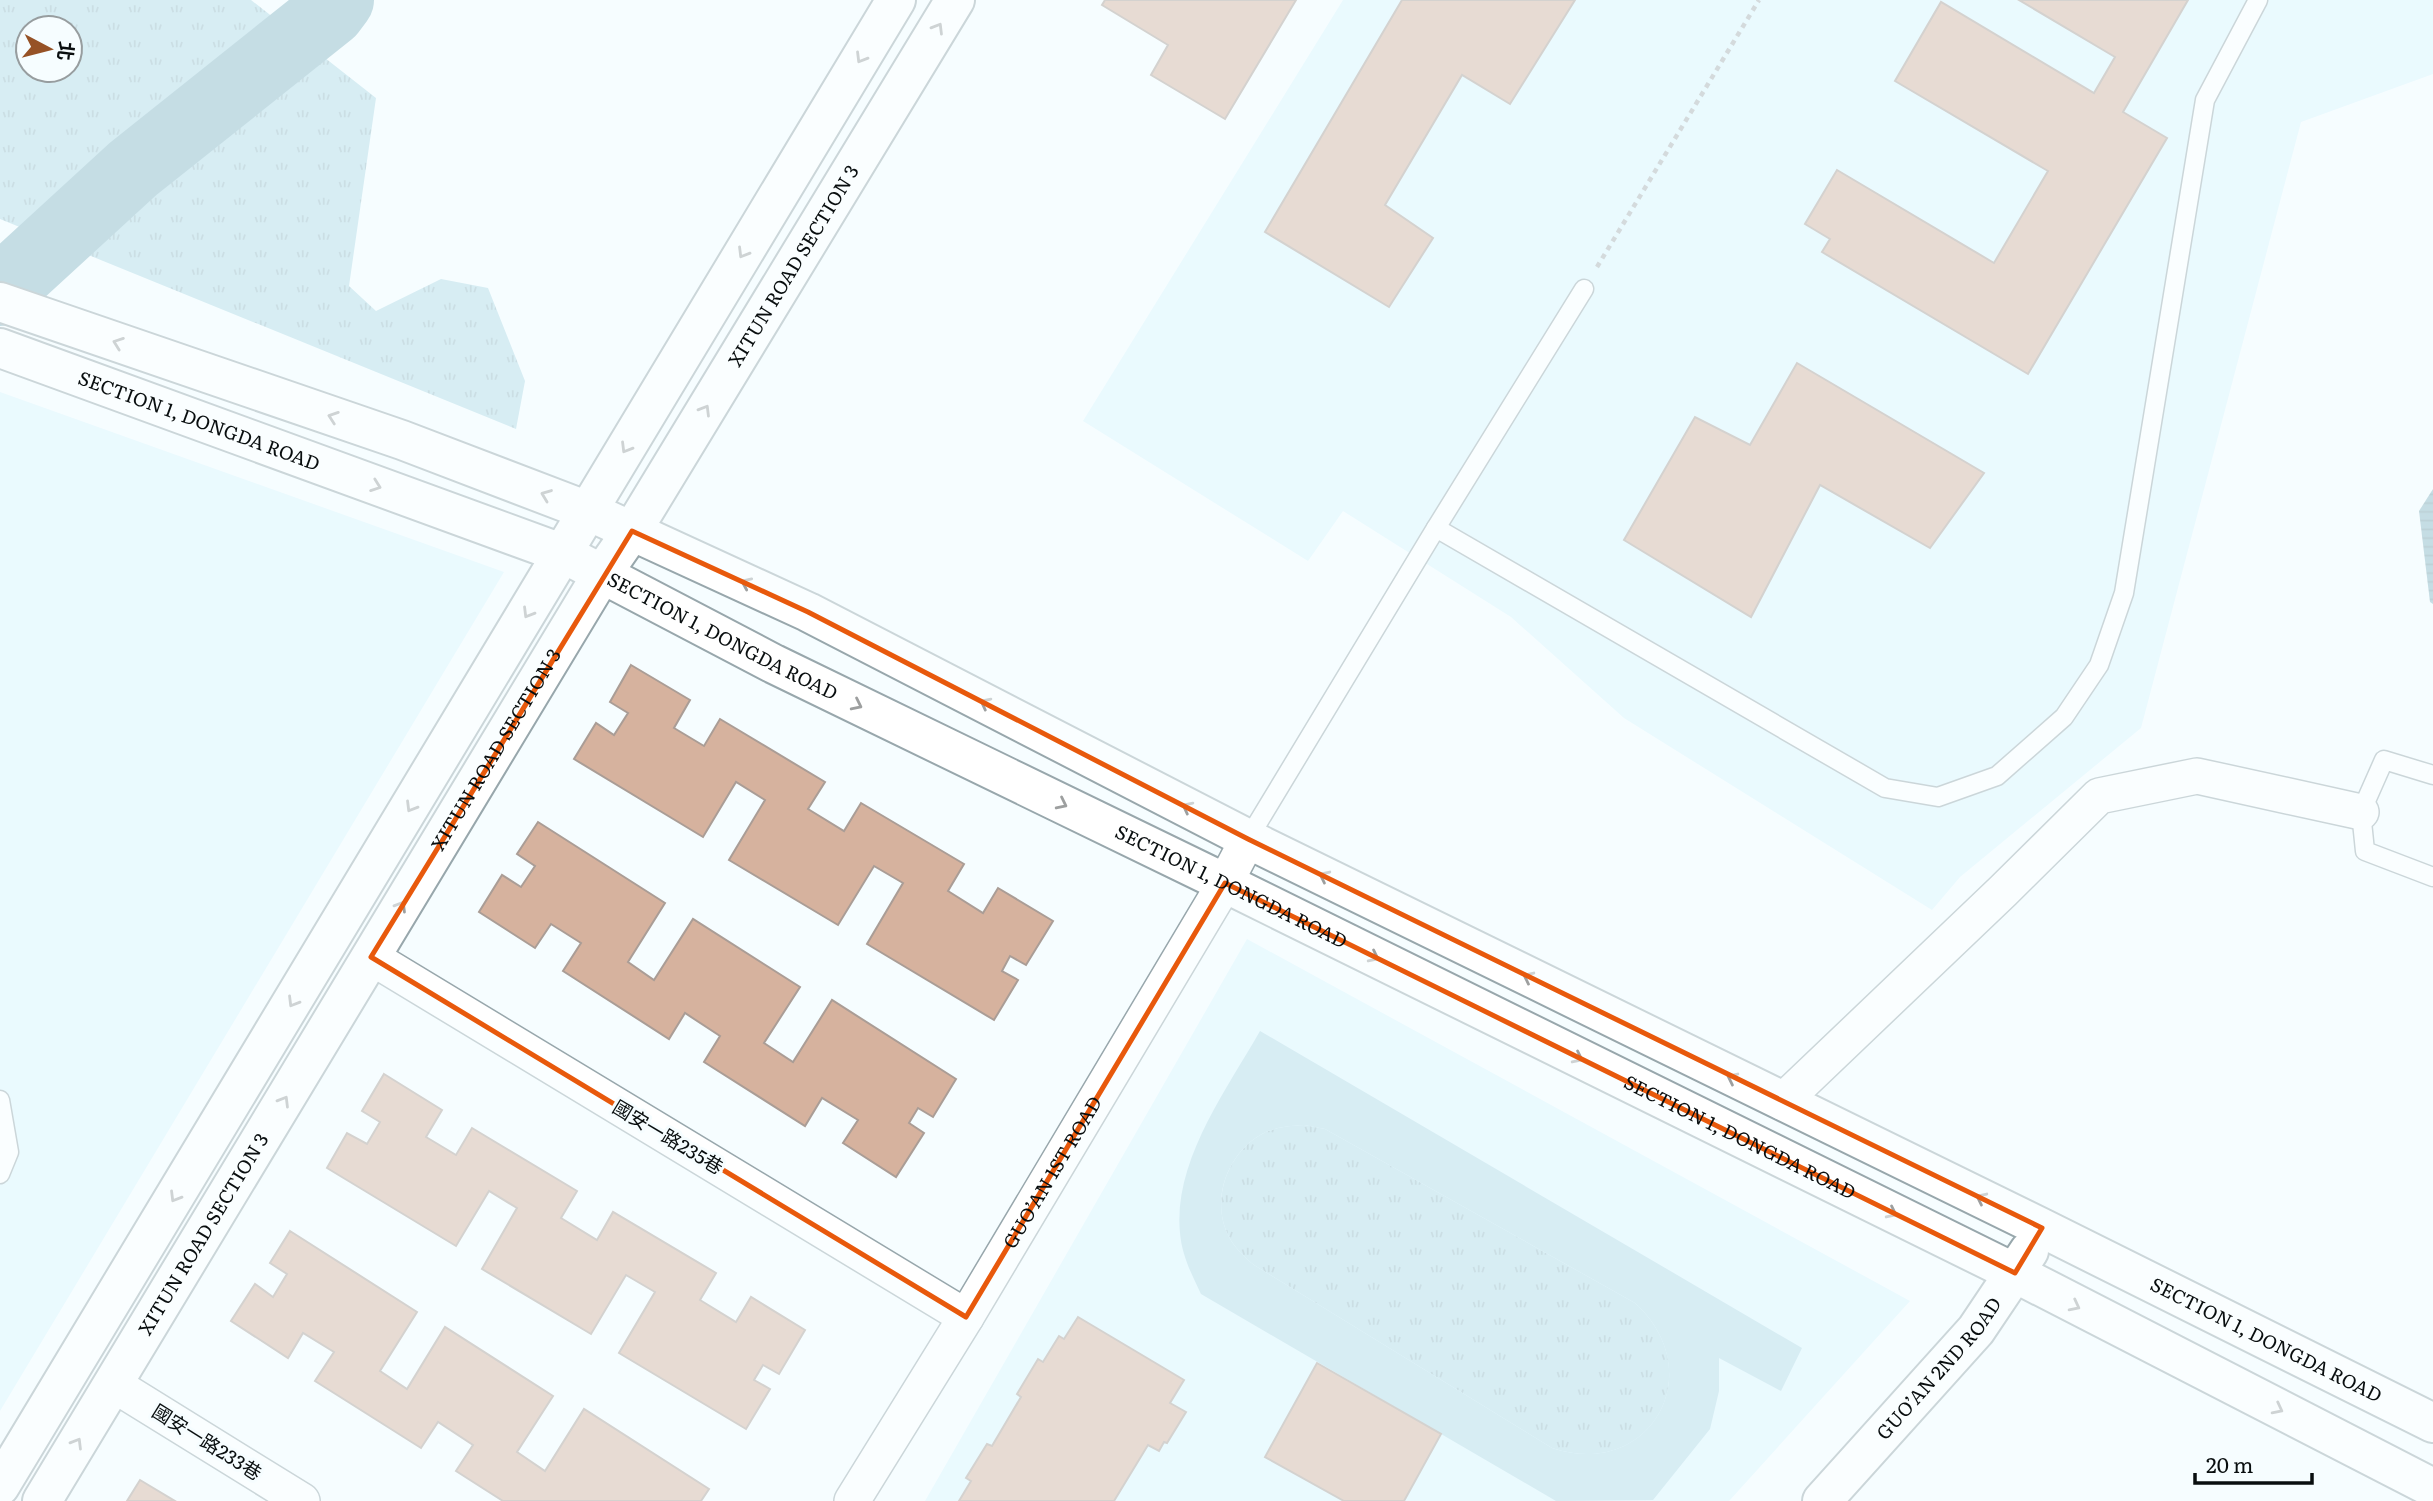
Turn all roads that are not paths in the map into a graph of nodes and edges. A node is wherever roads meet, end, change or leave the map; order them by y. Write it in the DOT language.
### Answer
graph roads {
  1 [pos="896,0"];
  2 [pos="955,0"];
  3 [pos="2258,0"];
  4 [pos="1584,289"];
  5 [pos="0,302"];
  6 [pos="0,348"];
  7 [pos="588,511"];
  8 [pos="1436,528"];
  9 [pos="632,531"];
  10 [pos="564,554"];
  11 [pos="602,574"];
  12 [pos="2433,775"];
  13 [pos="2361,812"];
  14 [pos="1248,839"];
  15 [pos="2433,877"];
  16 [pos="1225,883"];
  17 [pos="371,957"];
  18 [pos="0,1100"];
  19 [pos="1782,1102"];
  20 [pos="0,1174"];
  21 [pos="2042,1228"];
  22 [pos="2015,1273"];
  23 [pos="965,1317"];
  24 [pos="113,1384"];
  25 [pos="2433,1423"];
  26 [pos="0,1486"];
  27 [pos="2433,1488"];
  28 [pos="42,1501"];
  29 [pos="302,1501"];
  30 [pos="852,1501"];
  31 [pos="1822,1501"];
  1 -- 7 [label="street, one-way"];
  9 -- 2 [label="street, XITUN ROAD SECTION 3, one-way"];
  3 -- 8 [label="lane"];
  4 -- 8 [label="lane"];
  7 -- 5 [label="street, SECTION 1, DONGDA ROAD, one-way"];
  6 -- 10 [label="street, SECTION 1, DONGDA ROAD, one-way"];
  7 -- 9 [label="street, SECTION 1, DONGDA ROAD"];
  7 -- 10 [label="street"];
  8 -- 14 [label="lane"];
  9 -- 11 [label="street, XITUN ROAD SECTION 3"];
  14 -- 9 [label="street, SECTION 1, DONGDA ROAD, one-way"];
  10 -- 11 [label="street, SECTION 1, DONGDA ROAD"];
  10 -- 26 [label="street, one-way"];
  11 -- 16 [label="street, SECTION 1, DONGDA ROAD, one-way"];
  17 -- 11 [label="street, XITUN ROAD SECTION 3, one-way"];
  12 -- 13 [label="lane"];
  13 -- 15 [label="lane"];
  13 -- 19 [label="street"];
  14 -- 16 [label="street, GUO’AN 1ST ROAD"];
  19 -- 14 [label="street, SECTION 1, DONGDA ROAD, one-way"];
  16 -- 22 [label="street, SECTION 1, DONGDA ROAD, one-way"];
  16 -- 23 [label="street, GUO’AN 1ST ROAD"];
  17 -- 23 [label="street, 國安一路235巷"];
  24 -- 17 [label="street, XITUN ROAD SECTION 3, one-way"];
  18 -- 20 [label="lane"];
  21 -- 19 [label="street, SECTION 1, DONGDA ROAD, one-way"];
  21 -- 22 [label="street, GUO’AN 2ND ROAD"];
  21 -- 25 [label="street, SECTION 1, DONGDA ROAD"];
  22 -- 27 [label="street, SECTION 1, DONGDA ROAD, one-way"];
  22 -- 31 [label="street, GUO’AN 2ND ROAD"];
  23 -- 30 [label="street, GUO’AN 1ST ROAD"];
  28 -- 24 [label="street, XITUN ROAD SECTION 3, one-way"];
  24 -- 29 [label="street, 國安一路233巷"];
}
